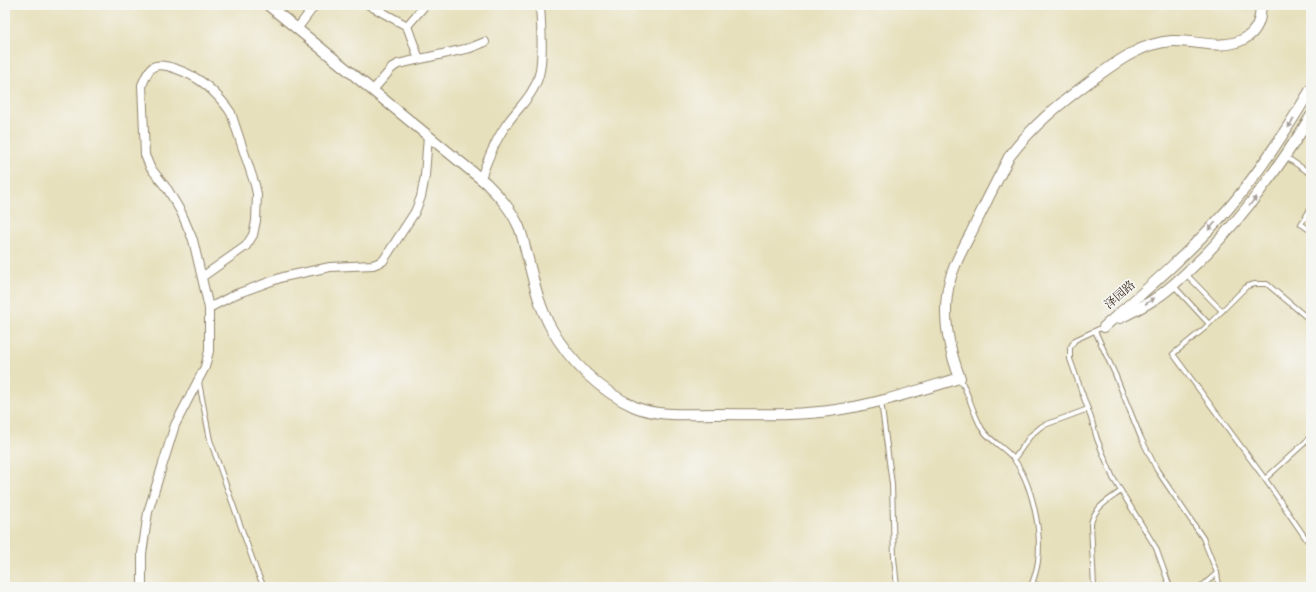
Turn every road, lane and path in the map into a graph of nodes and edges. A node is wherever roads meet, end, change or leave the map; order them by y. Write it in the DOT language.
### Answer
graph roads {
  1 [pos="268,5"];
  2 [pos="315,5"];
  3 [pos="369,5"];
  4 [pos="425,5"];
  5 [pos="540,5"];
  6 [pos="1260,5"];
  7 [pos="407,26"];
  8 [pos="297,28"];
  9 [pos="485,42"];
  10 [pos="419,59"];
  11 [pos="1311,89"];
  12 [pos="373,90"];
  13 [pos="1311,116"];
  14 [pos="428,135"];
  15 [pos="1285,157"];
  16 [pos="1311,174"];
  17 [pos="480,178"];
  18 [pos="1311,208"];
  19 [pos="1311,231"];
  20 [pos="1186,273"];
  21 [pos="202,277"];
  22 [pos="1173,285"];
  23 [pos="209,308"];
  24 [pos="1222,311"];
  25 [pos="1311,321"];
  26 [pos="1209,324"];
  27 [pos="1099,329"];
  28 [pos="960,378"];
  29 [pos="198,379"];
  30 [pos="881,401"];
  31 [pos="1088,409"];
  32 [pos="1311,437"];
  33 [pos="1014,459"];
  34 [pos="1265,479"];
  35 [pos="1121,491"];
  36 [pos="1311,546"];
  37 [pos="1216,573"];
  38 [pos="1032,585"];
  39 [pos="1093,586"];
  40 [pos="142,587"];
  41 [pos="264,587"];
  42 [pos="897,587"];
  43 [pos="1044,587"];
  44 [pos="1170,587"];
  45 [pos="1201,587"];
  46 [pos="1219,587"];
  1 -- 8 [label="street"];
  2 -- 8 [label="street"];
  3 -- 7 [label="street"];
  4 -- 7 [label="street"];
  5 -- 17 [label="street"];
  6 -- 28 [label="street"];
  7 -- 10 [label="street"];
  8 -- 12 [label="street"];
  9 -- 10 [label="street"];
  10 -- 12 [label="street"];
  11 -- 27 [label="street, 泽园路, one-way"];
  12 -- 14 [label="street"];
  13 -- 15 [label="street, 泽园路"];
  14 -- 17 [label="street"];
  14 -- 23 [label="street"];
  15 -- 16 [label="lane"];
  20 -- 15 [label="street, 泽园路, one-way"];
  17 -- 30 [label="street"];
  18 -- 19 [label="lane"];
  20 -- 22 [label="street, 泽园路"];
  20 -- 24 [label="lane"];
  21 -- 21 [label="street"];
  21 -- 23 [label="street"];
  22 -- 26 [label="lane"];
  27 -- 22 [label="street, 泽园路, one-way"];
  23 -- 29 [label="street"];
  24 -- 25 [label="lane"];
  24 -- 26 [label="lane"];
  26 -- 34 [label="lane"];
  27 -- 31 [label="lane"];
  27 -- 37 [label="lane"];
  28 -- 30 [label="street"];
  28 -- 33 [label="lane"];
  29 -- 40 [label="street"];
  29 -- 41 [label="lane"];
  30 -- 42 [label="lane"];
  31 -- 33 [label="lane"];
  31 -- 35 [label="lane"];
  32 -- 34 [label="lane"];
  33 -- 38 [label="lane"];
  34 -- 36 [label="lane"];
  35 -- 39 [label="lane"];
  35 -- 44 [label="lane"];
  37 -- 45 [label="lane"];
  37 -- 46 [label="lane"];
  38 -- 43 [label="lane"];
}
